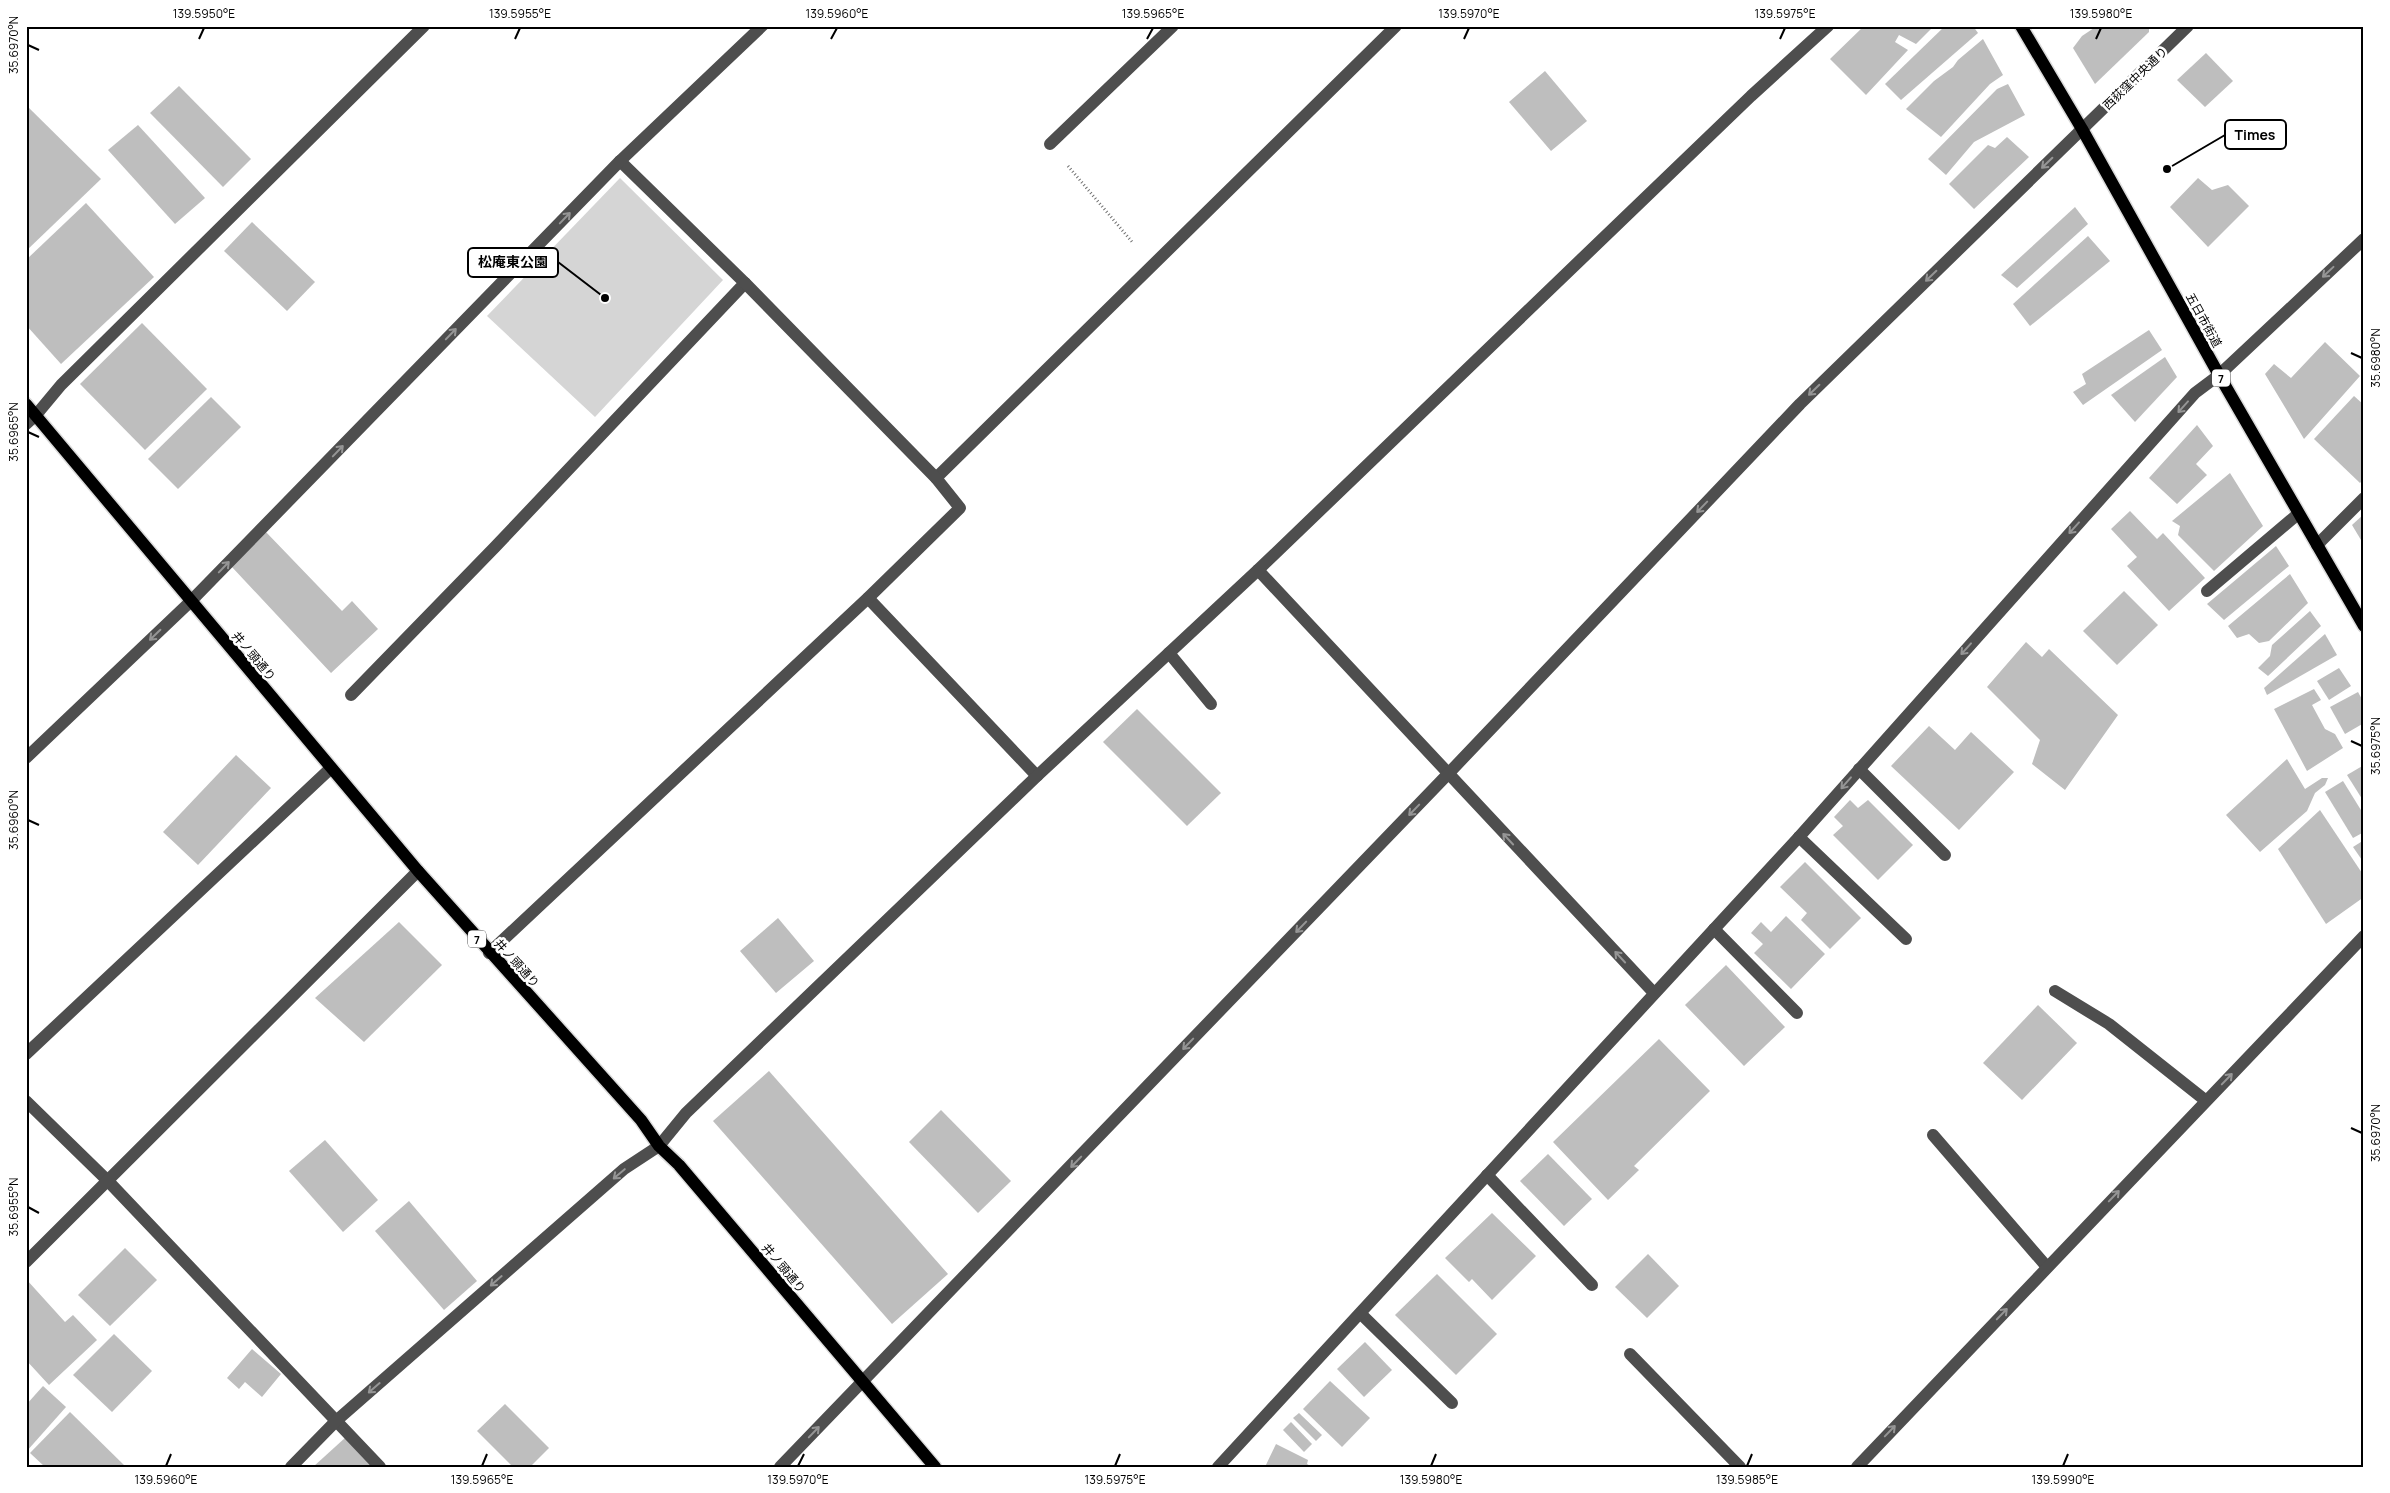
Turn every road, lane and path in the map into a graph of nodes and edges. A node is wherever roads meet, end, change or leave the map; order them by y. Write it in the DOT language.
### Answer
graph roads {
  1 [pos="424,26"];
  2 [pos="762,26"];
  3 [pos="1172,26"];
  4 [pos="1396,26"];
  5 [pos="1828,26"];
  6 [pos="2021,26"];
  7 [pos="2188,26"];
  8 [pos="2082,129"];
  9 [pos="1050,144"];
  10 [pos="620,161"];
  11 [pos="2364,239"];
  12 [pos="1151,265"];
  13 [pos="745,283"];
  14 [pos="2219,375"];
  15 [pos="26,404"];
  16 [pos="31,419"];
  17 [pos="936,478"];
  18 [pos="2364,498"];
  19 [pos="2298,514"];
  20 [pos="2317,545"];
  21 [pos="1258,570"];
  22 [pos="2207,591"];
  23 [pos="868,598"];
  24 [pos="190,602"];
  25 [pos="2364,626"];
  26 [pos="1169,653"];
  27 [pos="351,695"];
  28 [pos="1211,704"];
  29 [pos="26,758"];
  30 [pos="331,768"];
  31 [pos="1859,768"];
  32 [pos="1447,775"];
  33 [pos="1037,776"];
  34 [pos="1799,837"];
  35 [pos="1945,855"];
  36 [pos="418,872"];
  37 [pos="1714,929"];
  38 [pos="2364,936"];
  39 [pos="1906,939"];
  40 [pos="489,954"];
  41 [pos="2055,991"];
  42 [pos="1654,993"];
  43 [pos="1797,1013"];
  44 [pos="26,1054"];
  45 [pos="2205,1100"];
  46 [pos="26,1101"];
  47 [pos="1933,1135"];
  48 [pos="658,1146"];
  49 [pos="1487,1176"];
  50 [pos="108,1181"];
  51 [pos="26,1262"];
  52 [pos="2047,1267"];
  53 [pos="1592,1285"];
  54 [pos="1361,1314"];
  55 [pos="1630,1354"];
  56 [pos="863,1381"];
  57 [pos="1452,1403"];
  58 [pos="336,1421"];
  59 [pos="1861,1465"];
  60 [pos="291,1467"];
  61 [pos="380,1467"];
  62 [pos="780,1467"];
  63 [pos="936,1467"];
  64 [pos="1218,1467"];
  65 [pos="1740,1467"];
  1 -- 16 [label="street"];
  2 -- 10 [label="street"];
  3 -- 9 [label="street"];
  4 -- 12 [label="street"];
  5 -- 21 [label="street"];
  6 -- 8 [label="main road, 五日市街道 / 7"];
  7 -- 8 [label="street, 西荻窪中央通り"];
  8 -- 14 [label="main road, 五日市街道 / 7"];
  8 -- 32 [label="street, 西荻窪中央通り, one-way"];
  9 -- 12 [label="path"];
  10 -- 13 [label="street"];
  24 -- 10 [label="street, one-way"];
  11 -- 14 [label="street, one-way"];
  12 -- 17 [label="street"];
  13 -- 17 [label="street"];
  13 -- 27 [label="street"];
  14 -- 19 [label="main road, 五日市街道 / 7"];
  14 -- 31 [label="street, one-way"];
  15 -- 16 [label="main road, 井ノ頭通り / 7"];
  16 -- 24 [label="main road, 井ノ頭通り / 7"];
  17 -- 23 [label="street"];
  18 -- 20 [label="street"];
  19 -- 20 [label="main road, 五日市街道 / 7"];
  19 -- 22 [label="street"];
  20 -- 25 [label="main road, 五日市街道 / 7"];
  21 -- 26 [label="street"];
  21 -- 32 [label="street"];
  23 -- 33 [label="street"];
  23 -- 40 [label="street"];
  24 -- 29 [label="street, one-way"];
  24 -- 30 [label="main road, 井ノ頭通り / 7"];
  26 -- 28 [label="street"];
  26 -- 33 [label="street"];
  30 -- 36 [label="main road, 井ノ頭通り / 7"];
  30 -- 44 [label="street"];
  31 -- 34 [label="street, one-way"];
  31 -- 35 [label="street"];
  42 -- 32 [label="street, one-way"];
  32 -- 56 [label="street, 西荻窪中央通り, one-way"];
  33 -- 48 [label="street"];
  34 -- 37 [label="street"];
  34 -- 39 [label="street"];
  36 -- 40 [label="main road, 井ノ頭通り / 7"];
  36 -- 50 [label="street"];
  37 -- 42 [label="street"];
  37 -- 43 [label="street"];
  45 -- 38 [label="street, one-way"];
  40 -- 48 [label="main road, 井ノ頭通り / 7"];
  41 -- 45 [label="street"];
  42 -- 49 [label="street"];
  52 -- 45 [label="street, one-way"];
  46 -- 50 [label="street"];
  47 -- 52 [label="street"];
  48 -- 56 [label="main road, 井ノ頭通り / 7"];
  48 -- 58 [label="street, one-way"];
  49 -- 53 [label="street"];
  49 -- 54 [label="street"];
  50 -- 51 [label="street"];
  50 -- 58 [label="street"];
  59 -- 52 [label="street, one-way"];
  54 -- 57 [label="street"];
  54 -- 64 [label="street"];
  55 -- 65 [label="street"];
  62 -- 56 [label="street, 西荻窪中央通り, one-way"];
  56 -- 63 [label="main road, 井ノ頭通り / 7"];
  58 -- 60 [label="street"];
  58 -- 61 [label="street"];
}
